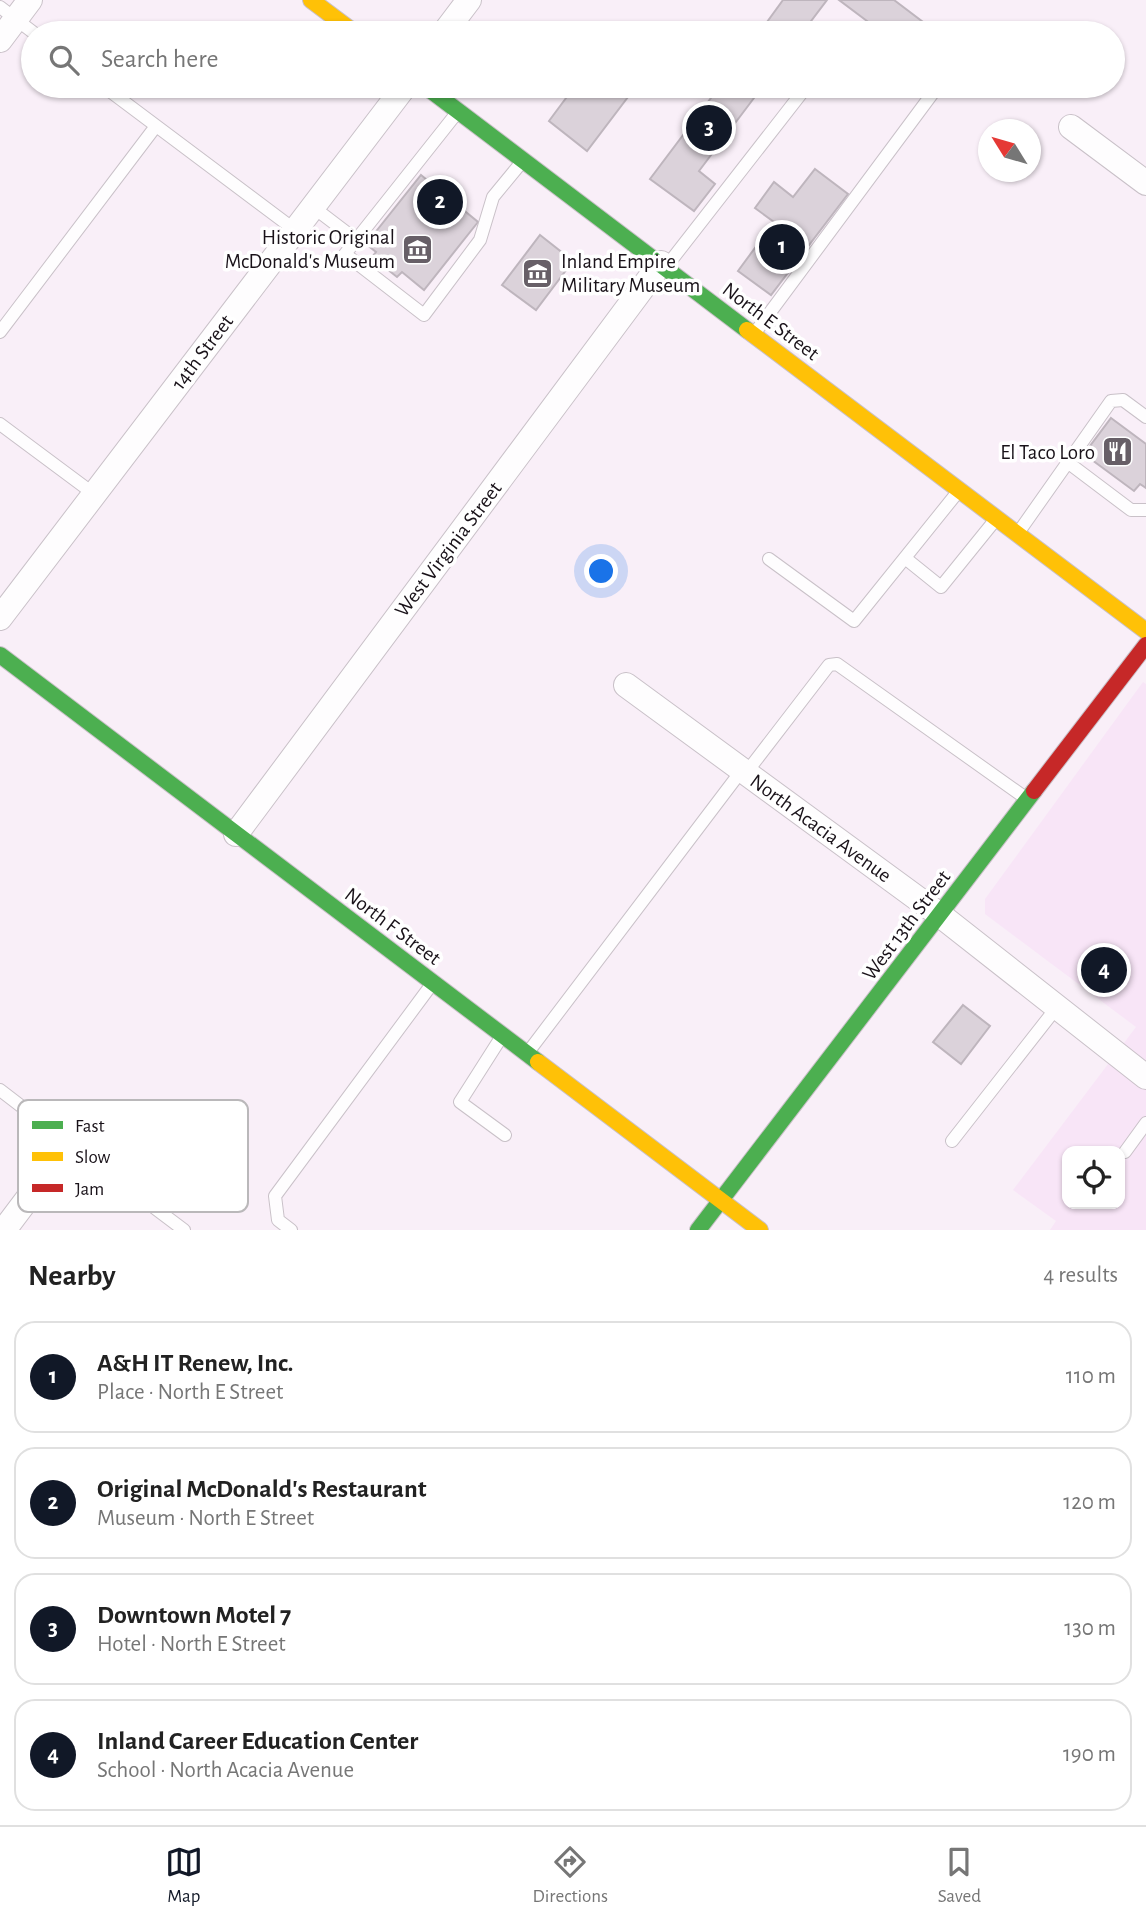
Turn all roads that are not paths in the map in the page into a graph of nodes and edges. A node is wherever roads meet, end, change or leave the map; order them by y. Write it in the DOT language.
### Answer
graph roads {
  1 [pos="311,0"];
  2 [pos="469,0"];
  3 [pos="20,15"];
  4 [pos="339,21"];
  5 [pos="453,21"];
  6 [pos="0,40"];
  7 [pos="119,98"];
  8 [pos="396,98"];
  9 [pos="442,98"];
  10 [pos="797,98"];
  11 [pos="928,98"];
  12 [pos="458,110"];
  13 [pos="156,126"];
  14 [pos="1071,127"];
  15 [pos="524,160"];
  16 [pos="1146,183"];
  17 [pos="313,206"];
  18 [pos="295,230"];
  19 [pos="355,239"];
  20 [pos="663,265"];
  21 [pos="0,332"];
  22 [pos="754,334"];
  23 [pos="1146,417"];
  24 [pos="0,424"];
  25 [pos="1066,461"];
  26 [pos="959,489"];
  27 [pos="94,494"];
  28 [pos="1146,510"];
  29 [pos="997,518"];
  30 [pos="1018,534"];
  31 [pos="905,558"];
  32 [pos="769,559"];
  33 [pos="0,618"];
  34 [pos="1146,631"];
  35 [pos="1146,645"];
  36 [pos="0,655"];
  37 [pos="626,685"];
  38 [pos="744,771"];
  39 [pos="1028,800"];
  40 [pos="236,834"];
  41 [pos="940,915"];
  42 [pos="433,983"];
  43 [pos="1058,1007"];
  44 [pos="503,1036"];
  45 [pos="527,1054"];
  46 [pos="1146,1077"];
  47 [pos="0,1090"];
  48 [pos="18,1104"];
  49 [pos="1146,1123"];
  50 [pos="505,1135"];
  51 [pos="952,1141"];
  52 [pos="1125,1152"];
  53 [pos="721,1201"];
  54 [pos="18,1211"];
  55 [pos="160,1212"];
  56 [pos="4,1230"];
  57 [pos="184,1230"];
  58 [pos="290,1230"];
  59 [pos="698,1230"];
  60 [pos="760,1230"];
  1 -- 4 [label="street"];
  2 -- 5 [label="street"];
  3 -- 6 [label="street"];
  7 -- 13 [label="lane"];
  8 -- 17 [label="street, 14th Street"];
  9 -- 12 [label="street, North E Street"];
  10 -- 20 [label="lane"];
  11 -- 22 [label="lane"];
  12 -- 15 [label="street, North E Street"];
  12 -- 19 [label="lane"];
  13 -- 18 [label="lane"];
  13 -- 21 [label="lane"];
  14 -- 16 [label="street"];
  15 -- 19 [label="lane"];
  15 -- 20 [label="street, North E Street"];
  17 -- 18 [label="street, 14th Street"];
  17 -- 19 [label="lane"];
  18 -- 27 [label="street, 14th Street"];
  20 -- 22 [label="street, North E Street"];
  20 -- 40 [label="street, West Virginia Street"];
  22 -- 26 [label="street, North E Street"];
  23 -- 25 [label="lane"];
  24 -- 27 [label="lane"];
  25 -- 28 [label="lane"];
  25 -- 30 [label="lane"];
  26 -- 29 [label="street, North E Street"];
  26 -- 31 [label="lane"];
  27 -- 33 [label="street, 14th Street"];
  29 -- 30 [label="street, North E Street"];
  29 -- 31 [label="lane"];
  30 -- 34 [label="street, North E Street"];
  31 -- 32 [label="lane"];
  35 -- 39 [label="street, West 13th Street"];
  36 -- 40 [label="street, North F Street"];
  37 -- 38 [label="street, North Acacia Avenue"];
  38 -- 39 [label="lane"];
  38 -- 41 [label="street, North Acacia Avenue"];
  38 -- 45 [label="lane"];
  39 -- 41 [label="street, West 13th Street"];
  40 -- 42 [label="street, North F Street"];
  41 -- 43 [label="street, North Acacia Avenue"];
  41 -- 53 [label="street, West 13th Street"];
  42 -- 44 [label="street, North F Street"];
  42 -- 58 [label="lane"];
  43 -- 46 [label="street, North Acacia Avenue"];
  43 -- 51 [label="lane"];
  44 -- 45 [label="street, North F Street"];
  44 -- 50 [label="lane"];
  45 -- 53 [label="street, North F Street"];
  47 -- 48 [label="lane"];
  49 -- 52 [label="lane"];
  53 -- 59 [label="street, West 13th Street"];
  53 -- 60 [label="street, North F Street"];
  54 -- 56 [label="street"];
  55 -- 57 [label="lane"];
}
